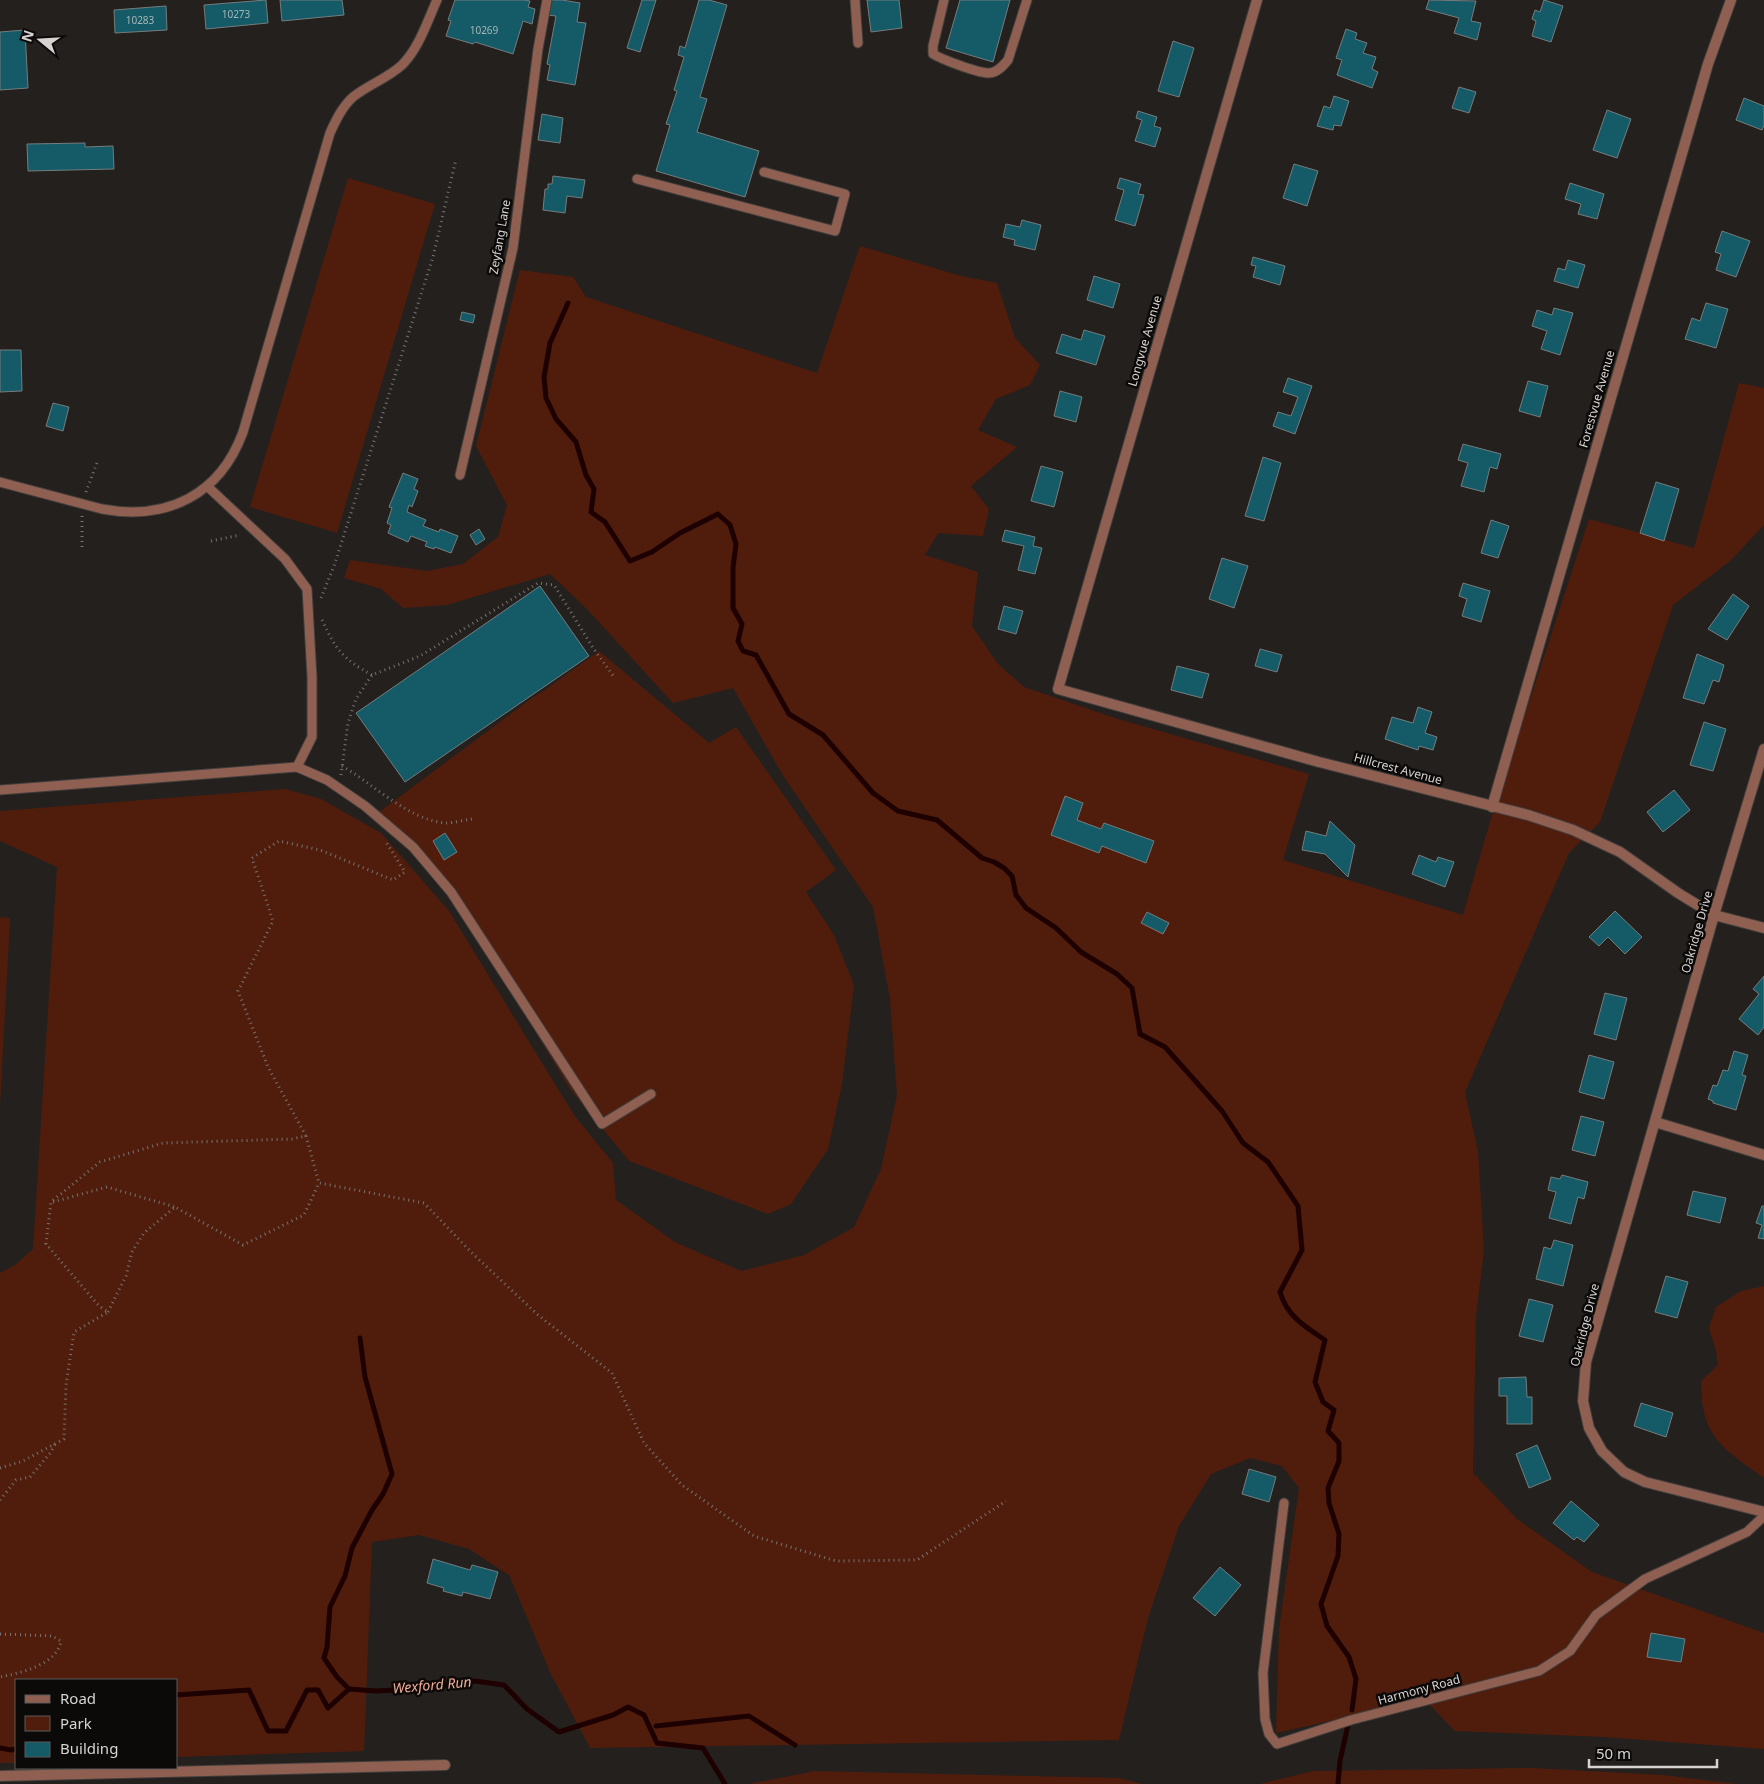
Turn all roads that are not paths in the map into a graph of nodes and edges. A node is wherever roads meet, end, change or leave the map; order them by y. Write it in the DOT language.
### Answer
graph roads {
  1 [pos="437,0"];
  2 [pos="547,0"];
  3 [pos="856,0"];
  4 [pos="944,0"];
  5 [pos="1027,0"];
  6 [pos="1257,0"];
  7 [pos="1731,0"];
  8 [pos="858,43"];
  9 [pos="764,172"];
  10 [pos="637,179"];
  11 [pos="460,475"];
  12 [pos="0,482"];
  13 [pos="207,486"];
  14 [pos="1058,689"];
  15 [pos="1764,749"];
  16 [pos="297,767"];
  17 [pos="0,790"];
  18 [pos="1492,807"];
  19 [pos="1714,916"];
  20 [pos="1764,928"];
  21 [pos="651,1094"];
  22 [pos="1655,1122"];
  23 [pos="1764,1154"];
  24 [pos="1284,1503"];
  25 [pos="1764,1512"];
  26 [pos="1764,1516"];
  27 [pos="446,1765"];
  28 [pos="0,1776"];
  1 -- 13 [label="lane"];
  2 -- 11 [label="lane, Zeyfang Lane"];
  3 -- 8 [label="lane"];
  4 -- 5 [label="lane"];
  6 -- 14 [label="street, Longvue Avenue"];
  7 -- 18 [label="street, Forestvue Avenue"];
  9 -- 10 [label="lane"];
  12 -- 13 [label="lane"];
  13 -- 16 [label="lane"];
  14 -- 18 [label="street, Hillcrest Avenue"];
  15 -- 19 [label="street, Oakridge Drive"];
  16 -- 17 [label="lane"];
  16 -- 21 [label="lane"];
  18 -- 19 [label="street, Hillcrest Avenue"];
  19 -- 20 [label="street, Hillcrest Avenue"];
  19 -- 22 [label="street, Oakridge Drive"];
  22 -- 23 [label="street"];
  22 -- 25 [label="street, Oakridge Drive"];
  24 -- 26 [label="lane, Harmony Road"];
  27 -- 28 [label="street"];
}
